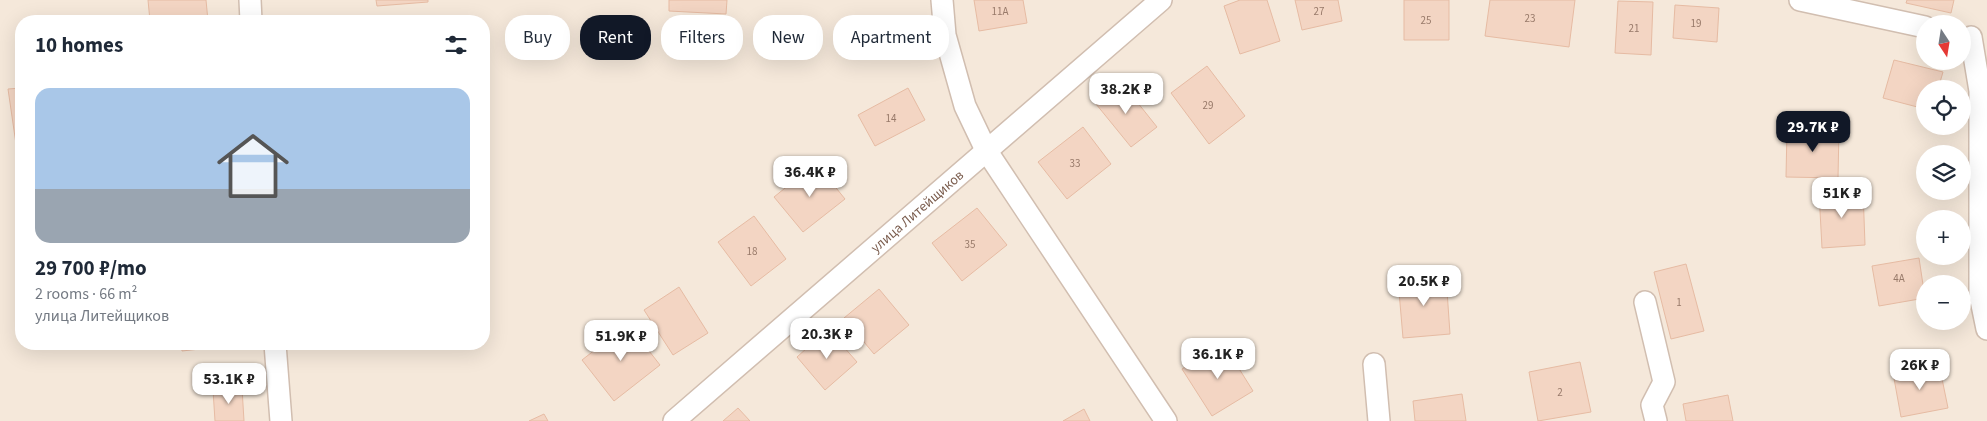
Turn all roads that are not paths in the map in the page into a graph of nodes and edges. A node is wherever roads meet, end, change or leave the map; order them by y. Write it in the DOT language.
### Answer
graph roads {
  1 [pos="250,0"];
  2 [pos="942,0"];
  3 [pos="1161,0"];
  4 [pos="1800,0"];
  5 [pos="251,15"];
  6 [pos="1916,25"];
  7 [pos="1973,36"];
  8 [pos="986,150"];
  9 [pos="1645,302"];
  10 [pos="1987,329"];
  11 [pos="275,350"];
  12 [pos="1374,364"];
  13 [pos="281,421"];
  14 [pos="674,421"];
  15 [pos="1166,421"];
  16 [pos="1379,421"];
  17 [pos="1656,421"];
  1 -- 5 [label="street"];
  2 -- 8 [label="street"];
  3 -- 8 [label="street, улица Литейщиков"];
  4 -- 6 [label="street"];
  7 -- 10 [label="street"];
  8 -- 14 [label="street, улица Литейщиков"];
  8 -- 15 [label="street"];
  9 -- 17 [label="street"];
  11 -- 13 [label="street"];
  12 -- 16 [label="street"];
}
